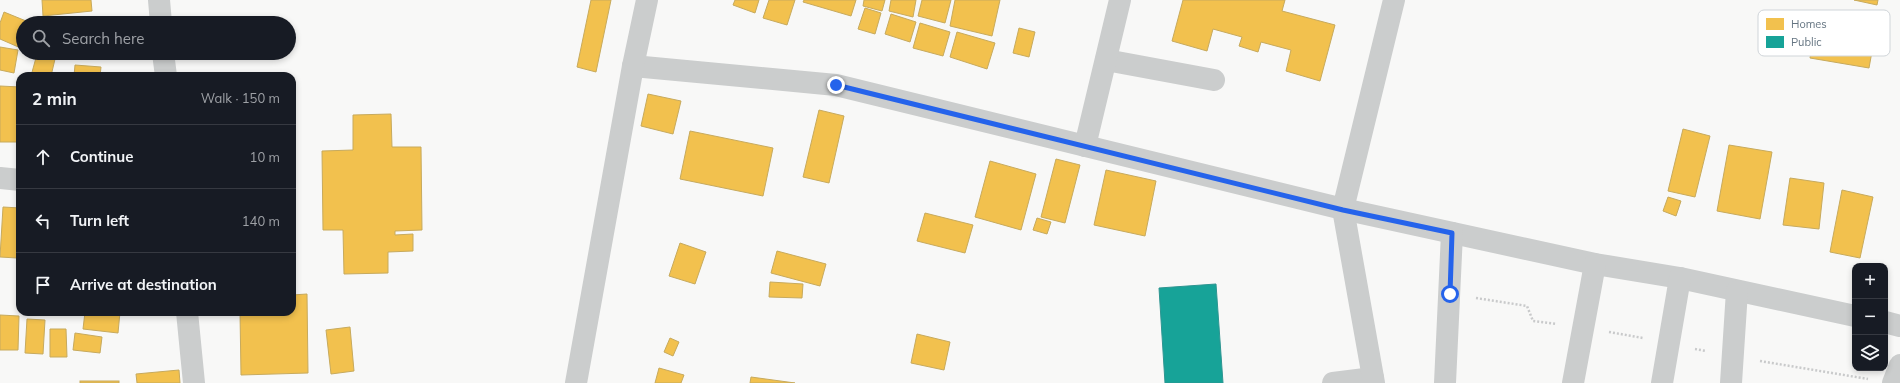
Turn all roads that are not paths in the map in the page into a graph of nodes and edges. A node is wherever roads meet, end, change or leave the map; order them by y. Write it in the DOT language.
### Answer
graph roads {
  1 [pos="158,0"];
  2 [pos="647,0"];
  3 [pos="1120,0"];
  4 [pos="1394,0"];
  5 [pos="160,16"];
  6 [pos="164,60"];
  7 [pos="1106,60"];
  8 [pos="633,66"];
  9 [pos="165,72"];
  10 [pos="1214,80"];
  11 [pos="1085,146"];
  12 [pos="0,178"];
  13 [pos="16,180"];
  14 [pos="1343,210"];
  15 [pos="1452,233"];
  16 [pos="1595,264"];
  17 [pos="1680,278"];
  18 [pos="1737,291"];
  19 [pos="1852,315"];
  20 [pos="188,316"];
  21 [pos="1888,323"];
  22 [pos="1900,326"];
  23 [pos="1900,365"];
  24 [pos="1373,380"];
  25 [pos="194,383"];
  26 [pos="576,383"];
  27 [pos="1333,383"];
  28 [pos="1446,383"];
  29 [pos="1573,383"];
  30 [pos="1662,383"];
  31 [pos="1731,383"];
  32 [pos="1893,383"];
  1 -- 5 [label="street"];
  2 -- 8 [label="street"];
  3 -- 7 [label="street"];
  4 -- 14 [label="street"];
  6 -- 9 [label="street"];
  7 -- 10 [label="street"];
  7 -- 11 [label="street"];
  8 -- 11 [label="street"];
  8 -- 26 [label="street"];
  11 -- 14 [label="street"];
  12 -- 13 [label="street"];
  14 -- 15 [label="street"];
  14 -- 24 [label="street"];
  15 -- 16 [label="street"];
  15 -- 28 [label="street"];
  16 -- 17 [label="street"];
  16 -- 29 [label="street"];
  17 -- 18 [label="street"];
  17 -- 30 [label="street"];
  18 -- 19 [label="street"];
  18 -- 31 [label="street"];
  20 -- 25 [label="street"];
  21 -- 22 [label="street"];
  23 -- 32 [label="street"];
  24 -- 27 [label="street"];
}
